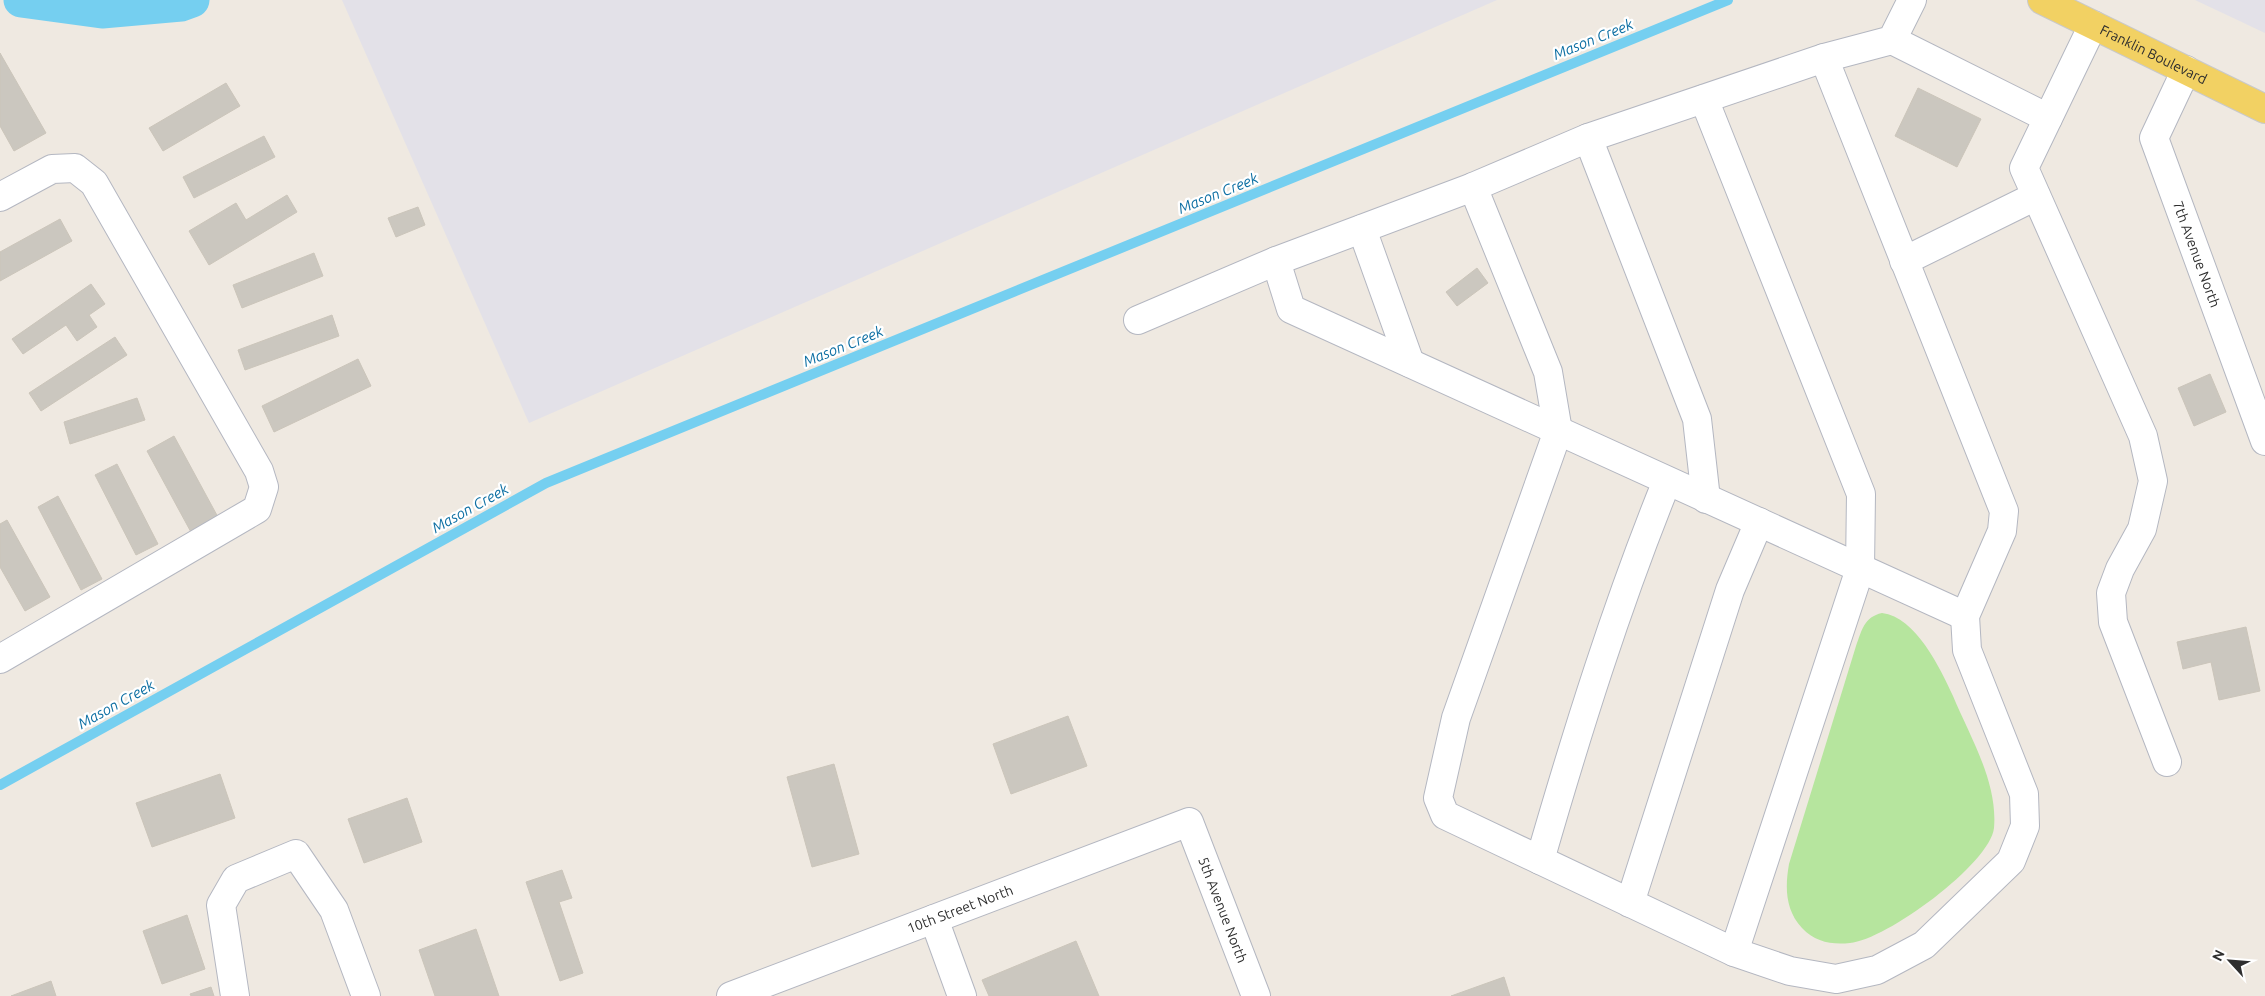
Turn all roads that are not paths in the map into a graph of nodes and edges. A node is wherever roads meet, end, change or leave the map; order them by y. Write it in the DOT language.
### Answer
graph roads {
  1 [pos="1912,0"];
  2 [pos="2042,0"];
  3 [pos="2093,25"];
  4 [pos="1892,40"];
  5 [pos="1824,58"];
  6 [pos="2186,70"];
  7 [pos="1704,99"];
  8 [pos="2265,109"];
  9 [pos="2048,118"];
  10 [pos="1588,138"];
  11 [pos="1474,187"];
  12 [pos="2036,196"];
  13 [pos="0,197"];
  14 [pos="1362,229"];
  15 [pos="1904,261"];
  16 [pos="1276,262"];
  17 [pos="1138,320"];
  18 [pos="1410,363"];
  19 [pos="1558,431"];
  20 [pos="2265,440"];
  21 [pos="1668,481"];
  22 [pos="1706,499"];
  23 [pos="1759,522"];
  24 [pos="1860,569"];
  25 [pos="1964,616"];
  26 [pos="0,658"];
  27 [pos="2167,762"];
  28 [pos="1189,822"];
  29 [pos="1540,860"];
  30 [pos="1630,903"];
  31 [pos="934,919"];
  32 [pos="1734,952"];
  33 [pos="235,996"];
  34 [pos="366,996"];
  35 [pos="731,996"];
  36 [pos="962,996"];
  37 [pos="1256,996"];
  1 -- 4 [label="street"];
  2 -- 3 [label="main road, Franklin Boulevard"];
  3 -- 6 [label="main road, Franklin Boulevard"];
  3 -- 9 [label="street"];
  4 -- 5 [label="street"];
  4 -- 9 [label="street"];
  5 -- 7 [label="street"];
  5 -- 15 [label="street"];
  6 -- 8 [label="main road, Franklin Boulevard"];
  6 -- 20 [label="street, 7th Avenue North"];
  7 -- 10 [label="street"];
  7 -- 24 [label="street"];
  9 -- 12 [label="street"];
  10 -- 11 [label="street"];
  10 -- 22 [label="street"];
  11 -- 14 [label="street"];
  11 -- 19 [label="street"];
  12 -- 15 [label="street"];
  12 -- 27 [label="street"];
  13 -- 26 [label="street"];
  14 -- 16 [label="street"];
  14 -- 18 [label="street"];
  15 -- 25 [label="street"];
  16 -- 17 [label="street"];
  16 -- 18 [label="street"];
  18 -- 19 [label="street"];
  19 -- 21 [label="street"];
  19 -- 29 [label="street"];
  21 -- 22 [label="street"];
  21 -- 29 [label="street"];
  22 -- 23 [label="street"];
  23 -- 24 [label="street"];
  23 -- 30 [label="street"];
  24 -- 25 [label="street"];
  24 -- 32 [label="street"];
  25 -- 32 [label="street"];
  28 -- 31 [label="street, 10th Street North"];
  28 -- 37 [label="street, 5th Avenue North"];
  29 -- 30 [label="street"];
  30 -- 32 [label="street"];
  31 -- 35 [label="street, 10th Street North"];
  31 -- 36 [label="street"];
  33 -- 34 [label="street"];
}
